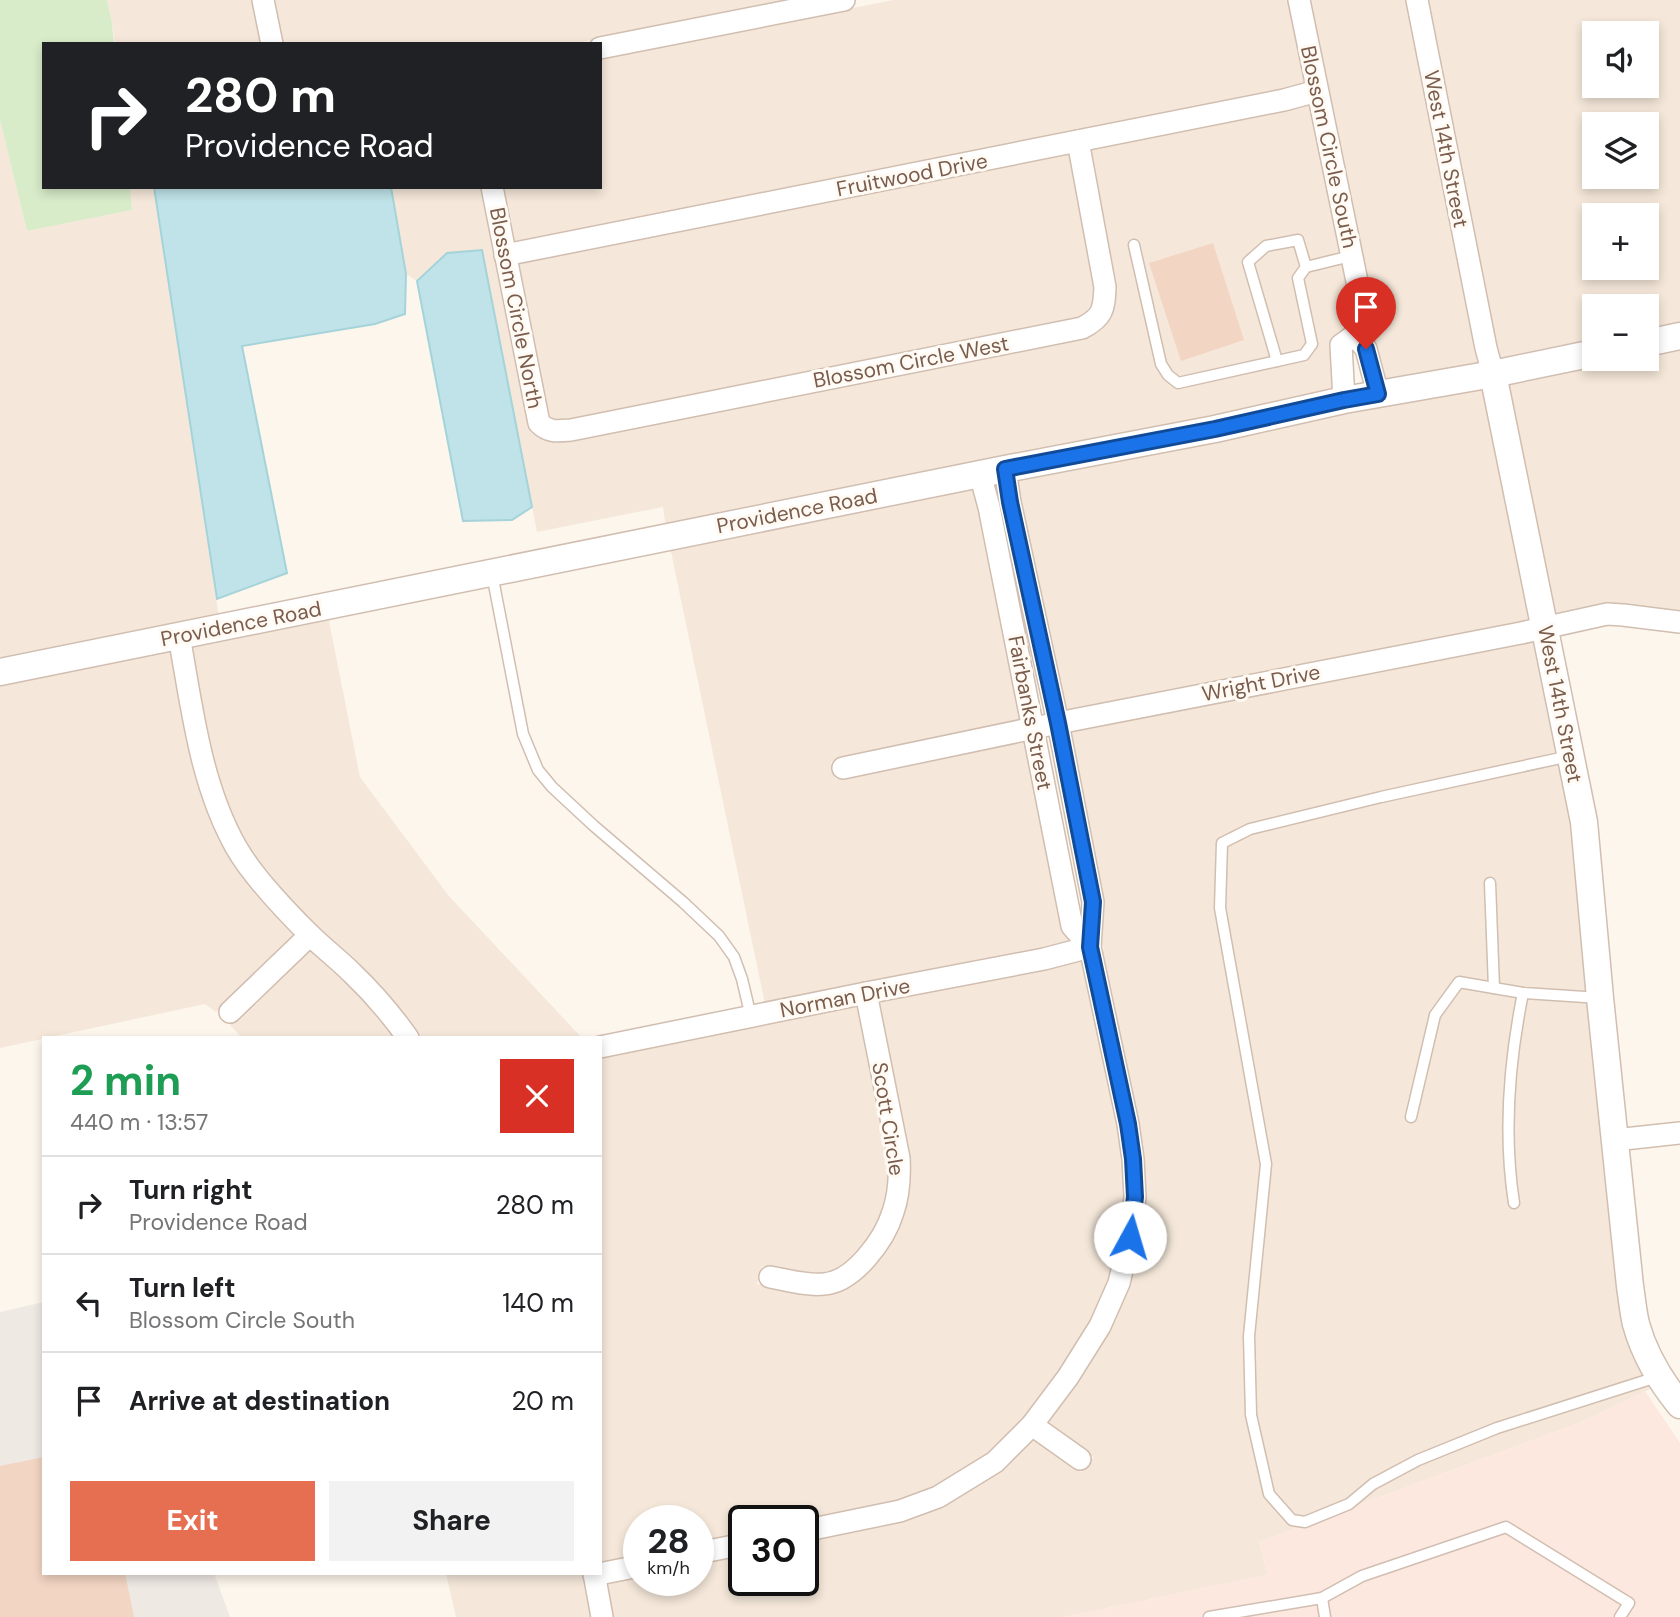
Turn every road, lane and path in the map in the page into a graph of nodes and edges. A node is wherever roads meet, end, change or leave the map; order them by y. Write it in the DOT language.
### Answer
graph roads {
  1 [pos="262,0"];
  2 [pos="844,0"];
  3 [pos="1299,0"];
  4 [pos="1417,0"];
  5 [pos="272,42"];
  6 [pos="602,48"];
  7 [pos="1317,91"];
  8 [pos="1078,141"];
  9 [pos="492,189"];
  10 [pos="1134,245"];
  11 [pos="505,255"];
  12 [pos="1352,256"];
  13 [pos="1306,267"];
  14 [pos="1355,335"];
  15 [pos="1680,336"];
  16 [pos="1659,340"];
  17 [pos="1582,355"];
  18 [pos="1277,361"];
  19 [pos="1493,374"];
  20 [pos="1378,394"];
  21 [pos="1344,400"];
  22 [pos="544,428"];
  23 [pos="992,471"];
  24 [pos="492,573"];
  25 [pos="1680,622"];
  26 [pos="1544,627"];
  27 [pos="179,636"];
  28 [pos="0,672"];
  29 [pos="1058,723"];
  30 [pos="1032,728"];
  31 [pos="1570,756"];
  32 [pos="844,768"];
  33 [pos="1490,883"];
  34 [pos="310,935"];
  35 [pos="1090,947"];
  36 [pos="1493,988"];
  37 [pos="866,993"];
  38 [pos="1523,993"];
  39 [pos="1600,998"];
  40 [pos="230,1012"];
  41 [pos="751,1017"];
  42 [pos="407,1036"];
  43 [pos="602,1047"];
  44 [pos="1411,1117"];
  45 [pos="1680,1133"];
  46 [pos="1615,1140"];
  47 [pos="1514,1203"];
  48 [pos="770,1277"];
  49 [pos="1660,1377"];
  50 [pos="1680,1405"];
  51 [pos="1032,1425"];
  52 [pos="1080,1459"];
  53 [pos="819,1528"];
  54 [pos="623,1569"];
  55 [pos="602,1573"];
  56 [pos="594,1575"];
  57 [pos="1322,1598"];
  58 [pos="602,1617"];
  59 [pos="1209,1617"];
  60 [pos="1325,1617"];
  61 [pos="1620,1617"];
  1 -- 5 [label="street"];
  2 -- 6 [label="street"];
  3 -- 7 [label="street, Blossom Circle South"];
  4 -- 19 [label="street, West 14th Street"];
  7 -- 8 [label="street, Fruitwood Drive"];
  7 -- 12 [label="street, Blossom Circle South"];
  8 -- 11 [label="street, Fruitwood Drive"];
  8 -- 22 [label="street, Blossom Circle West"];
  9 -- 11 [label="street, Blossom Circle North"];
  10 -- 18 [label="lane"];
  11 -- 22 [label="street, Blossom Circle North"];
  12 -- 13 [label="lane"];
  12 -- 14 [label="street, Blossom Circle South"];
  13 -- 18 [label="lane"];
  13 -- 18 [label="lane"];
  14 -- 20 [label="street"];
  14 -- 21 [label="street, Blossom Circle South"];
  15 -- 16 [label="street"];
  17 -- 19 [label="street, Providence Road"];
  19 -- 20 [label="street, Providence Road"];
  19 -- 26 [label="street, West 14th Street"];
  20 -- 21 [label="street, Providence Road"];
  21 -- 23 [label="street, Providence Road"];
  23 -- 24 [label="street, Providence Road"];
  23 -- 29 [label="street, Fairbanks Street"];
  23 -- 30 [label="street, Fairbanks Street"];
  24 -- 27 [label="street, Providence Road"];
  24 -- 41 [label="lane"];
  25 -- 26 [label="street, Wright Drive"];
  26 -- 29 [label="street, Wright Drive"];
  26 -- 31 [label="street, West 14th Street"];
  27 -- 28 [label="street, Providence Road"];
  27 -- 34 [label="street"];
  29 -- 30 [label="street, Wright Drive"];
  29 -- 35 [label="street, Fairbanks Street"];
  30 -- 32 [label="street, Wright Drive"];
  30 -- 35 [label="street, Fairbanks Street"];
  31 -- 39 [label="street, West 14th Street"];
  31 -- 49 [label="lane"];
  33 -- 36 [label="lane"];
  34 -- 40 [label="street"];
  34 -- 42 [label="street"];
  35 -- 37 [label="street, Norman Drive"];
  35 -- 51 [label="street, Fairbanks Street"];
  36 -- 38 [label="lane"];
  36 -- 44 [label="lane"];
  37 -- 41 [label="street, Norman Drive"];
  37 -- 48 [label="street, Scott Circle"];
  38 -- 39 [label="lane"];
  38 -- 47 [label="lane"];
  39 -- 46 [label="street, West 14th Street"];
  41 -- 43 [label="street, Norman Drive"];
  45 -- 46 [label="street"];
  46 -- 49 [label="street, West 14th Street"];
  49 -- 50 [label="street, West 14th Street"];
  51 -- 52 [label="street"];
  51 -- 53 [label="street, Fairbanks Street"];
  54 -- 55 [label="street"];
  56 -- 58 [label="street"];
  57 -- 59 [label="lane"];
  57 -- 60 [label="lane"];
  57 -- 61 [label="lane"];
}
